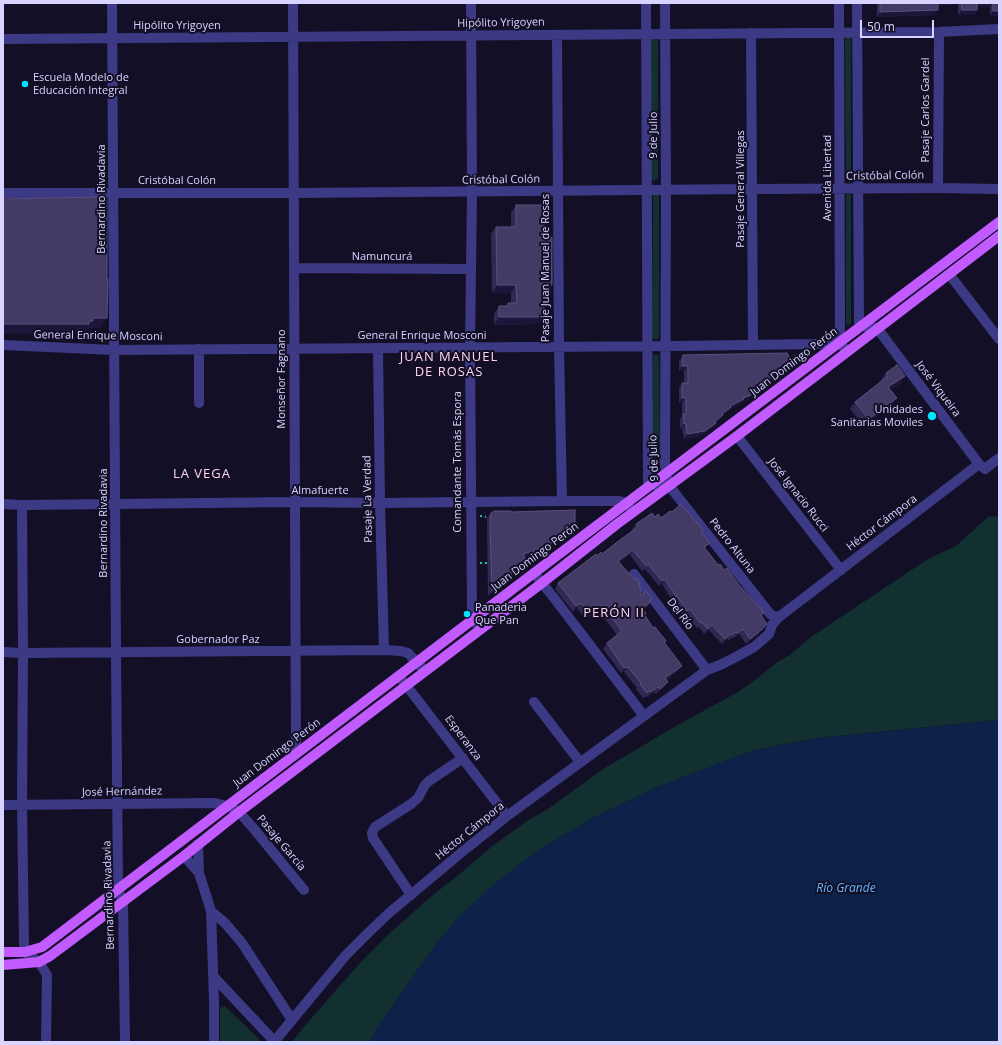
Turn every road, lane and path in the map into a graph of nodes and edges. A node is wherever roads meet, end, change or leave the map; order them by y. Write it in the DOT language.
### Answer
graph roads {
  1 [pos="112,3"];
  2 [pos="293,3"];
  3 [pos="471,3"];
  4 [pos="646,3"];
  5 [pos="665,3"];
  6 [pos="838,3"];
  7 [pos="857,3"];
  8 [pos="999,29"];
  9 [pos="857,32"];
  10 [pos="938,32"];
  11 [pos="751,33"];
  12 [pos="839,33"];
  13 [pos="646,34"];
  14 [pos="665,34"];
  15 [pos="557,35"];
  16 [pos="471,36"];
  17 [pos="293,37"];
  18 [pos="113,38"];
  19 [pos="3,39"];
  20 [pos="938,188"];
  21 [pos="753,189"];
  22 [pos="840,189"];
  23 [pos="858,189"];
  24 [pos="999,189"];
  25 [pos="647,190"];
  26 [pos="666,190"];
  27 [pos="558,191"];
  28 [pos="3,192"];
  29 [pos="472,192"];
  30 [pos="114,193"];
  31 [pos="294,193"];
  32 [pos="999,222"];
  33 [pos="999,236"];
  34 [pos="294,268"];
  35 [pos="470,269"];
  36 [pos="949,274"];
  37 [pos="861,326"];
  38 [pos="877,328"];
  39 [pos="999,339"];
  40 [pos="840,342"];
  41 [pos="3,345"];
  42 [pos="753,345"];
  43 [pos="559,346"];
  44 [pos="648,346"];
  45 [pos="666,346"];
  46 [pos="294,348"];
  47 [pos="378,348"];
  48 [pos="470,348"];
  49 [pos="199,349"];
  50 [pos="114,350"];
  51 [pos="847,351"];
  52 [pos="199,403"];
  53 [pos="737,436"];
  54 [pos="999,458"];
  55 [pos="979,464"];
  56 [pos="666,474"];
  57 [pos="651,485"];
  58 [pos="669,485"];
  59 [pos="562,501"];
  60 [pos="295,502"];
  61 [pos="471,502"];
  62 [pos="380,503"];
  63 [pos="627,503"];
  64 [pos="3,504"];
  65 [pos="116,504"];
  66 [pos="22,505"];
  67 [pos="633,512"];
  68 [pos="478,516"];
  69 [pos="486,518"];
  70 [pos="841,570"];
  71 [pos="534,573"];
  72 [pos="634,574"];
  73 [pos="542,583"];
  74 [pos="778,617"];
  75 [pos="473,620"];
  76 [pos="481,629"];
  77 [pos="384,650"];
  78 [pos="296,651"];
  79 [pos="3,652"];
  80 [pos="23,653"];
  81 [pos="116,653"];
  82 [pos="417,662"];
  83 [pos="707,670"];
  84 [pos="425,671"];
  85 [pos="399,676"];
  86 [pos="407,685"];
  87 [pos="534,702"];
  88 [pos="644,716"];
  89 [pos="296,754"];
  90 [pos="463,758"];
  91 [pos="580,762"];
  92 [pos="118,804"];
  93 [pos="22,805"];
  94 [pos="3,806"];
  95 [pos="228,806"];
  96 [pos="239,812"];
  97 [pos="507,816"];
  98 [pos="198,844"];
  99 [pos="184,856"];
  100 [pos="199,873"];
  101 [pos="118,890"];
  102 [pos="304,890"];
  103 [pos="411,895"];
  104 [pos="123,902"];
  105 [pos="211,911"];
  106 [pos="3,952"];
  107 [pos="25,952"];
  108 [pos="39,962"];
  109 [pos="3,965"];
  110 [pos="213,976"];
  111 [pos="292,1020"];
  112 [pos="46,1042"];
  113 [pos="125,1042"];
  114 [pos="214,1042"];
  115 [pos="274,1042"];
  1 -- 18 [label="street, Bernardino Rivadavia"];
  2 -- 17 [label="street, Monseñor Fagnano"];
  3 -- 16 [label="street, Comandante Tomás Espora"];
  4 -- 13 [label="street, 9 de Julio"];
  5 -- 14 [label="street, 9 de Julio"];
  6 -- 12 [label="street, Avenida Libertad"];
  7 -- 9 [label="street"];
  8 -- 10 [label="street, Hipólito Yrigoyen"];
  9 -- 10 [label="street, Hipólito Yrigoyen"];
  9 -- 12 [label="street, Hipólito Yrigoyen"];
  9 -- 23 [label="street"];
  10 -- 20 [label="street, Pasaje Carlos Gardel"];
  11 -- 12 [label="street, Hipólito Yrigoyen"];
  11 -- 14 [label="street, Hipólito Yrigoyen"];
  11 -- 21 [label="street, Pasaje General Villegas"];
  12 -- 22 [label="street, Avenida Libertad"];
  13 -- 14 [label="street, Hipólito Yrigoyen"];
  13 -- 15 [label="street, Hipólito Yrigoyen"];
  13 -- 25 [label="street, 9 de Julio"];
  14 -- 26 [label="street, 9 de Julio"];
  15 -- 16 [label="street, Hipólito Yrigoyen"];
  15 -- 27 [label="street, Pasaje Juan Manuel de Rosas"];
  16 -- 17 [label="street, Hipólito Yrigoyen"];
  16 -- 29 [label="street, Comandante Tomás Espora"];
  17 -- 18 [label="street, Hipólito Yrigoyen"];
  17 -- 31 [label="street, Monseñor Fagnano"];
  18 -- 19 [label="street, Hipólito Yrigoyen"];
  18 -- 30 [label="street, Bernardino Rivadavia"];
  20 -- 23 [label="street, Cristóbal Colón"];
  20 -- 24 [label="street, Cristóbal Colón"];
  21 -- 22 [label="street, Cristóbal Colón"];
  21 -- 26 [label="street, Cristóbal Colón"];
  21 -- 42 [label="street, Pasaje General Villegas"];
  22 -- 23 [label="street, Cristóbal Colón"];
  22 -- 40 [label="street, Avenida Libertad"];
  23 -- 37 [label="street"];
  25 -- 26 [label="street, Cristóbal Colón"];
  25 -- 27 [label="street, Cristóbal Colón"];
  25 -- 44 [label="street, 9 de Julio"];
  26 -- 45 [label="street, 9 de Julio"];
  27 -- 29 [label="street, Cristóbal Colón"];
  27 -- 43 [label="street, Pasaje Juan Manuel de Rosas"];
  28 -- 30 [label="street, Cristóbal Colón"];
  29 -- 31 [label="street, Cristóbal Colón"];
  29 -- 35 [label="street, Comandante Tomás Espora"];
  30 -- 31 [label="street, Cristóbal Colón"];
  30 -- 50 [label="street, Bernardino Rivadavia"];
  31 -- 34 [label="street, Monseñor Fagnano"];
  32 -- 37 [label="main road, Juan Domingo Perón"];
  33 -- 36 [label="main road, Juan Domingo Perón"];
  34 -- 35 [label="street, Namuncurá"];
  34 -- 46 [label="street, Monseñor Fagnano"];
  35 -- 48 [label="street, Comandante Tomás Espora"];
  36 -- 38 [label="main road, Juan Domingo Perón"];
  36 -- 39 [label="street"];
  37 -- 38 [label="street"];
  37 -- 40 [label="main road, Juan Domingo Perón"];
  38 -- 51 [label="main road, Juan Domingo Perón"];
  38 -- 55 [label="street, José Viqueira"];
  40 -- 42 [label="street, General Enrique Mosconi"];
  40 -- 51 [label="street"];
  40 -- 56 [label="main road, Juan Domingo Perón"];
  41 -- 50 [label="street, General Enrique Mosconi"];
  42 -- 45 [label="street, General Enrique Mosconi"];
  43 -- 44 [label="street, General Enrique Mosconi"];
  43 -- 48 [label="street, General Enrique Mosconi"];
  43 -- 59 [label="street, Pasaje Juan Manuel de Rosas"];
  44 -- 45 [label="street, General Enrique Mosconi"];
  44 -- 57 [label="street, 9 de Julio"];
  45 -- 56 [label="street, 9 de Julio"];
  46 -- 47 [label="street, General Enrique Mosconi"];
  46 -- 49 [label="street, General Enrique Mosconi"];
  46 -- 60 [label="street, Monseñor Fagnano"];
  47 -- 48 [label="street, General Enrique Mosconi"];
  47 -- 62 [label="street, Pasaje La Verdad"];
  48 -- 61 [label="street, Comandante Tomás Espora"];
  49 -- 50 [label="street, General Enrique Mosconi"];
  49 -- 52 [label="street"];
  50 -- 65 [label="street, Bernardino Rivadavia"];
  51 -- 53 [label="main road, Juan Domingo Perón"];
  53 -- 58 [label="main road, Juan Domingo Perón"];
  53 -- 70 [label="street, José Ignacio Rucci"];
  54 -- 55 [label="street, Héctor Cámpora"];
  55 -- 70 [label="street, Héctor Cámpora"];
  56 -- 57 [label="main road, Juan Domingo Perón"];
  56 -- 58 [label="street, 9 de Julio"];
  57 -- 58 [label="street, 9 de Julio"];
  57 -- 63 [label="main road, Juan Domingo Perón"];
  58 -- 67 [label="main road, Juan Domingo Perón"];
  58 -- 74 [label="street, Pedro Altuna"];
  59 -- 61 [label="street, Almafuerte"];
  59 -- 63 [label="street, Almafuerte"];
  60 -- 62 [label="street, Almafuerte"];
  60 -- 65 [label="street, Almafuerte"];
  60 -- 78 [label="street, Monseñor Fagnano"];
  61 -- 62 [label="street, Almafuerte"];
  61 -- 75 [label="street, Comandante Tomás Espora"];
  62 -- 77 [label="street, Pasaje La Verdad"];
  63 -- 67 [label="street"];
  63 -- 71 [label="main road, Juan Domingo Perón"];
  64 -- 66 [label="street, Almafuerte"];
  65 -- 66 [label="street, Almafuerte"];
  65 -- 81 [label="street, Bernardino Rivadavia"];
  66 -- 80 [label="street"];
  67 -- 73 [label="main road, Juan Domingo Perón"];
  68 -- 69 [label="path"];
  70 -- 74 [label="street, Héctor Cámpora"];
  71 -- 73 [label="street"];
  71 -- 75 [label="main road, Juan Domingo Perón"];
  72 -- 83 [label="street, Del Río"];
  73 -- 76 [label="main road, Juan Domingo Perón"];
  73 -- 88 [label="street"];
  74 -- 83 [label="street, Héctor Cámpora"];
  75 -- 76 [label="street"];
  75 -- 82 [label="main road, Juan Domingo Perón"];
  76 -- 84 [label="main road, Juan Domingo Perón"];
  77 -- 78 [label="street, Gobernador Paz"];
  77 -- 82 [label="street, Gobernador Paz"];
  78 -- 81 [label="street, Gobernador Paz"];
  78 -- 89 [label="street, Monseñor Fagnano"];
  79 -- 80 [label="street, Gobernador Paz"];
  80 -- 81 [label="street, Gobernador Paz"];
  80 -- 93 [label="street"];
  81 -- 92 [label="street, Bernardino Rivadavia"];
  82 -- 84 [label="street, Gobernador Paz"];
  82 -- 85 [label="main road, Juan Domingo Perón"];
  83 -- 88 [label="street, Héctor Cámpora"];
  84 -- 86 [label="main road, Juan Domingo Perón"];
  85 -- 86 [label="street, Esperanza"];
  85 -- 89 [label="main road, Juan Domingo Perón"];
  86 -- 90 [label="street, Esperanza"];
  86 -- 96 [label="main road, Juan Domingo Perón"];
  87 -- 91 [label="street"];
  88 -- 91 [label="street, Héctor Cámpora"];
  89 -- 95 [label="main road, Juan Domingo Perón"];
  90 -- 97 [label="street, Esperanza"];
  90 -- 103 [label="street"];
  91 -- 97 [label="street, Héctor Cámpora"];
  92 -- 93 [label="street, José Hernández"];
  92 -- 95 [label="street, José Hernández"];
  92 -- 101 [label="street, Bernardino Rivadavia"];
  93 -- 94 [label="street, José Hernández"];
  93 -- 107 [label="street"];
  95 -- 96 [label="street, José Hernández"];
  95 -- 101 [label="main road, Juan Domingo Perón"];
  96 -- 98 [label="main road, Juan Domingo Perón"];
  96 -- 102 [label="street, Pasaje García"];
  97 -- 103 [label="street, Héctor Cámpora"];
  98 -- 99 [label="main road, Juan Domingo Perón"];
  98 -- 100 [label="street"];
  99 -- 100 [label="street"];
  99 -- 104 [label="main road, Juan Domingo Perón"];
  100 -- 105 [label="street"];
  101 -- 104 [label="street, Bernardino Rivadavia"];
  101 -- 107 [label="main road, Juan Domingo Perón"];
  103 -- 111 [label="street, Héctor Cámpora"];
  104 -- 108 [label="main road, Juan Domingo Perón"];
  104 -- 113 [label="street, Bernardino Rivadavia"];
  105 -- 110 [label="street"];
  105 -- 111 [label="street"];
  106 -- 107 [label="main road, Juan Domingo Perón"];
  107 -- 108 [label="street"];
  108 -- 109 [label="main road, Juan Domingo Perón"];
  108 -- 112 [label="street"];
  110 -- 114 [label="street"];
  110 -- 115 [label="street"];
  111 -- 115 [label="street, Héctor Cámpora"];
}
